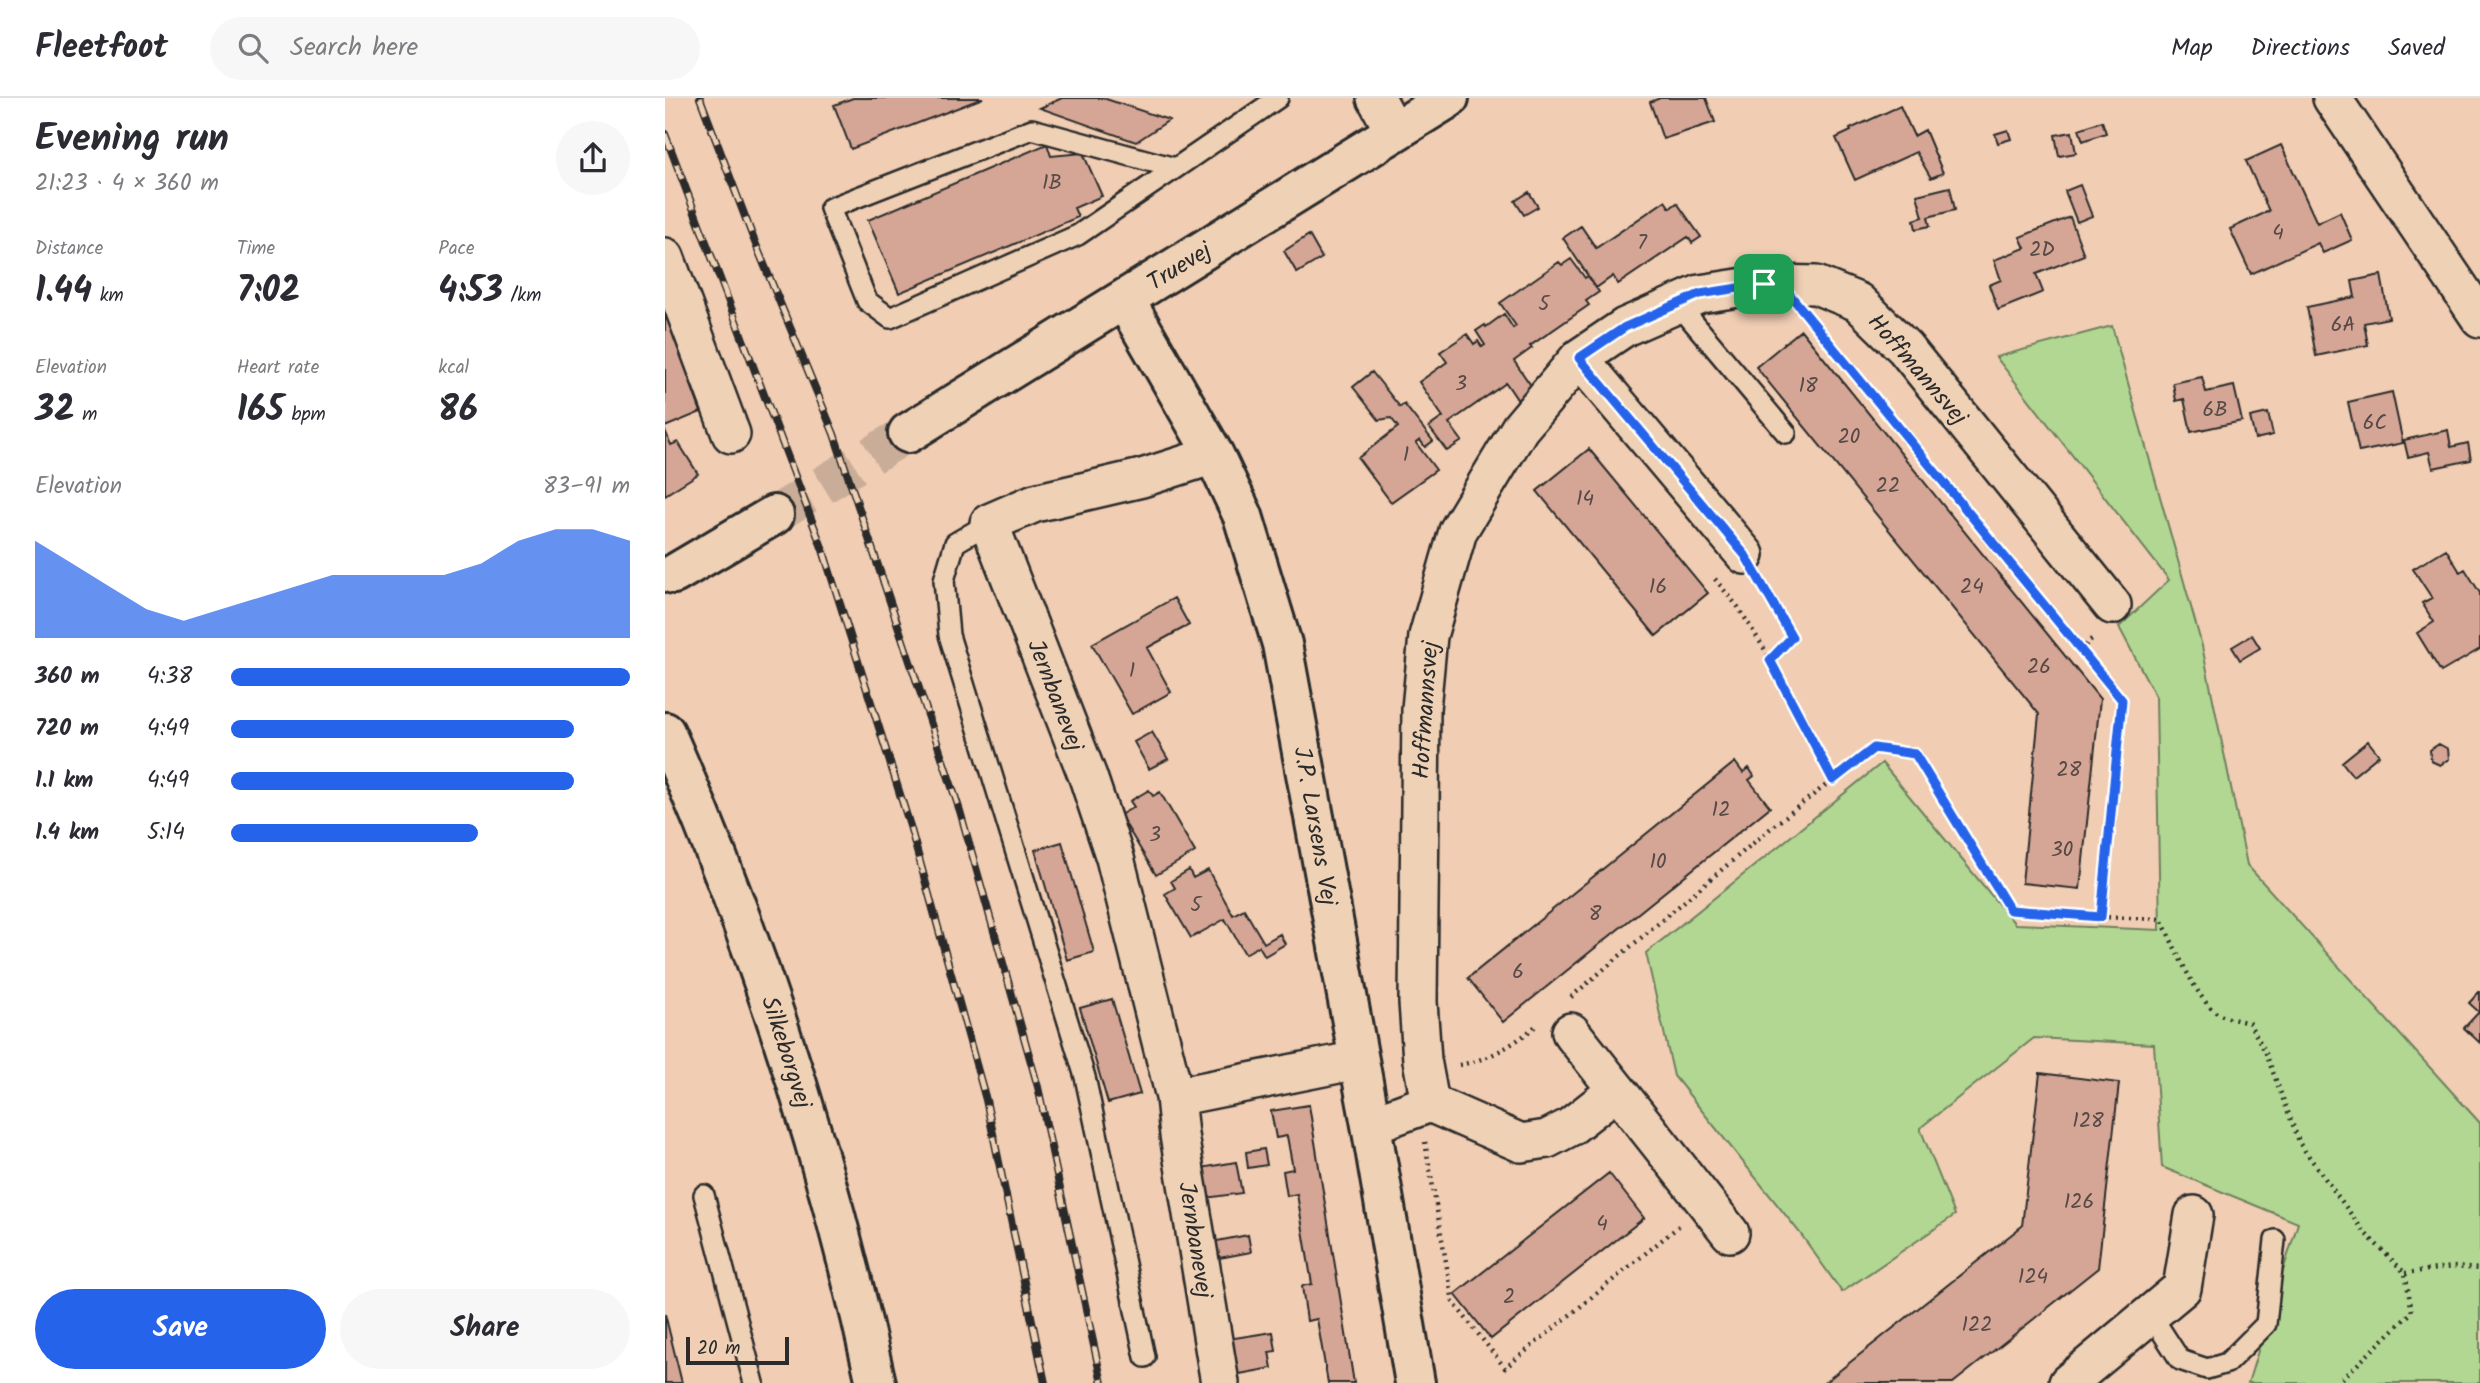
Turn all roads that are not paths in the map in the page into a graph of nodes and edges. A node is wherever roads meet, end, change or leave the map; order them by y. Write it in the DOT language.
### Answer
graph roads {
  1 [pos="1278,98"];
  2 [pos="1449,98"];
  3 [pos="2332,98"];
  4 [pos="1385,114"];
  5 [pos="1175,168"];
  6 [pos="665,257"];
  7 [pos="1125,300"];
  8 [pos="1677,303"];
  9 [pos="2480,318"];
  10 [pos="1579,358"];
  11 [pos="908,433"];
  12 [pos="1786,433"];
  13 [pos="731,434"];
  14 [pos="1214,455"];
  15 [pos="774,515"];
  16 [pos="989,523"];
  17 [pos="1745,555"];
  18 [pos="674,574"];
  19 [pos="2112,605"];
  20 [pos="665,733"];
  21 [pos="1560,1018"];
  22 [pos="1358,1059"];
  23 [pos="1617,1090"];
  24 [pos="1175,1097"];
  25 [pos="1425,1105"];
  26 [pos="1371,1125"];
  27 [pos="704,1195"];
  28 [pos="2194,1214"];
  29 [pos="1730,1233"];
  30 [pos="2275,1240"];
  31 [pos="2151,1315"];
  32 [pos="1145,1357"];
  33 [pos="754,1383"];
  34 [pos="876,1383"];
  35 [pos="1220,1383"];
  36 [pos="1415,1383"];
  37 [pos="2068,1383"];
  1 -- 5 [label="lane"];
  2 -- 4 [label="street, Truevej"];
  3 -- 9 [label="street"];
  4 -- 7 [label="street, Truevej"];
  5 -- 5 [label="lane"];
  6 -- 13 [label="street"];
  7 -- 11 [label="street, Truevej"];
  7 -- 14 [label="street, J.P. Larsens Vej"];
  8 -- 10 [label="street, Hoffmannsvej"];
  8 -- 12 [label="lane"];
  8 -- 19 [label="street, Hoffmannsvej"];
  10 -- 17 [label="street"];
  10 -- 25 [label="street, Hoffmannsvej"];
  14 -- 16 [label="street"];
  14 -- 22 [label="street, J.P. Larsens Vej"];
  15 -- 18 [label="street"];
  16 -- 24 [label="street, Jernbanevej"];
  16 -- 32 [label="lane"];
  20 -- 34 [label="street, Silkeborgvej"];
  21 -- 23 [label="street"];
  22 -- 24 [label="street"];
  22 -- 26 [label="street, J.P. Larsens Vej"];
  23 -- 25 [label="street"];
  23 -- 29 [label="street"];
  24 -- 35 [label="street, Jernbanevej"];
  25 -- 26 [label="street"];
  26 -- 36 [label="street, J.P. Larsens Vej"];
  27 -- 33 [label="lane"];
  28 -- 31 [label="street"];
  30 -- 31 [label="lane"];
  31 -- 37 [label="street"];
}
